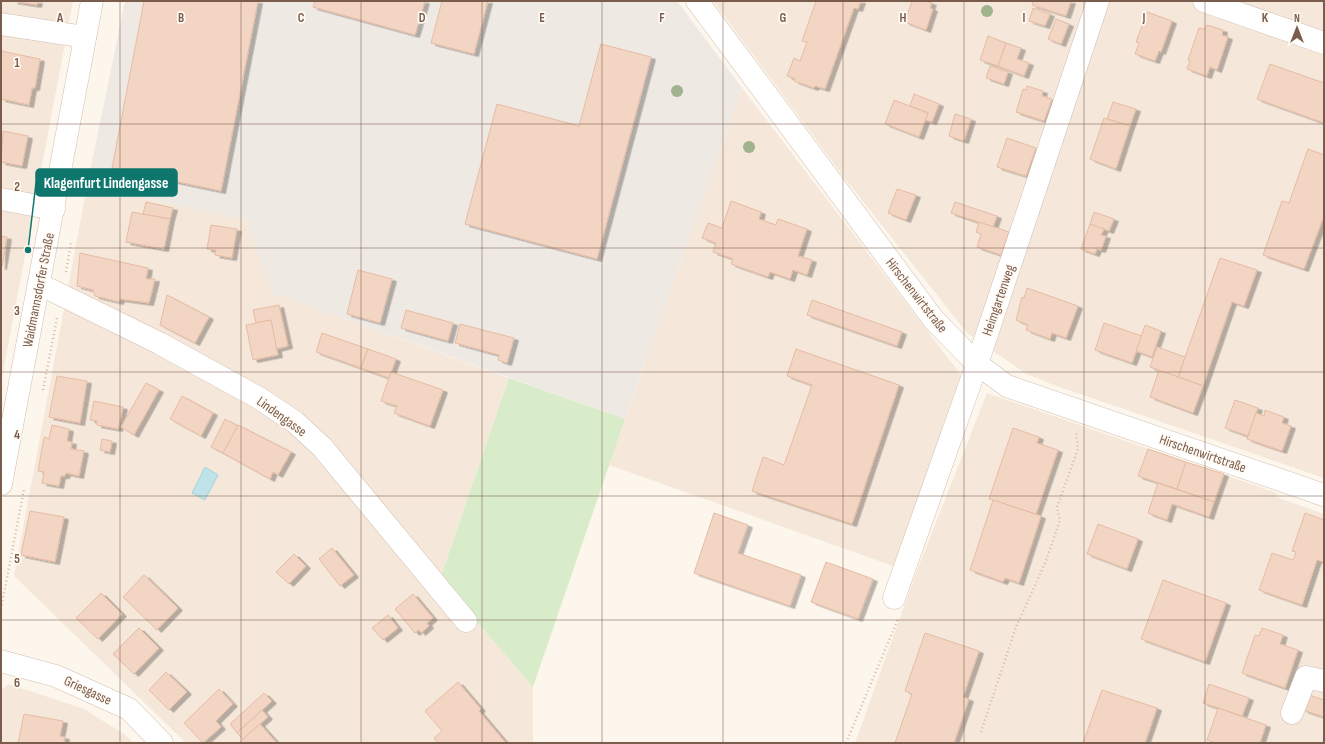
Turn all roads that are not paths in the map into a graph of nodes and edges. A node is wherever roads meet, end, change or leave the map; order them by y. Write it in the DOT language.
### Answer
graph roads {
  1 [pos="92,1"];
  2 [pos="697,1"];
  3 [pos="1098,1"];
  4 [pos="1204,1"];
  5 [pos="1,24"];
  6 [pos="85,37"];
  7 [pos="1324,43"];
  8 [pos="1,199"];
  9 [pos="54,209"];
  10 [pos="39,284"];
  11 [pos="977,364"];
  12 [pos="10,383"];
  13 [pos="1,484"];
  14 [pos="1324,495"];
  15 [pos="897,607"];
  16 [pos="466,621"];
  17 [pos="1,661"];
  18 [pos="1324,681"];
  19 [pos="1292,713"];
  20 [pos="162,743"];
  1 -- 6 [label="street, Waidmannsdorfer Straße"];
  2 -- 11 [label="street, Hirschenwirtstraße"];
  3 -- 11 [label="street, Heimgartenweg"];
  4 -- 7 [label="street"];
  5 -- 6 [label="street"];
  6 -- 9 [label="street, Waidmannsdorfer Straße"];
  8 -- 9 [label="street"];
  9 -- 10 [label="street, Waidmannsdorfer Straße"];
  10 -- 12 [label="street, Waidmannsdorfer Straße"];
  10 -- 16 [label="street, Lindengasse"];
  11 -- 14 [label="street, Hirschenwirtstraße"];
  11 -- 15 [label="street, Heimgartenweg"];
  12 -- 13 [label="street, Waidmannsdorfer Straße"];
  17 -- 20 [label="street, Griesgasse"];
  18 -- 19 [label="street"];
}
